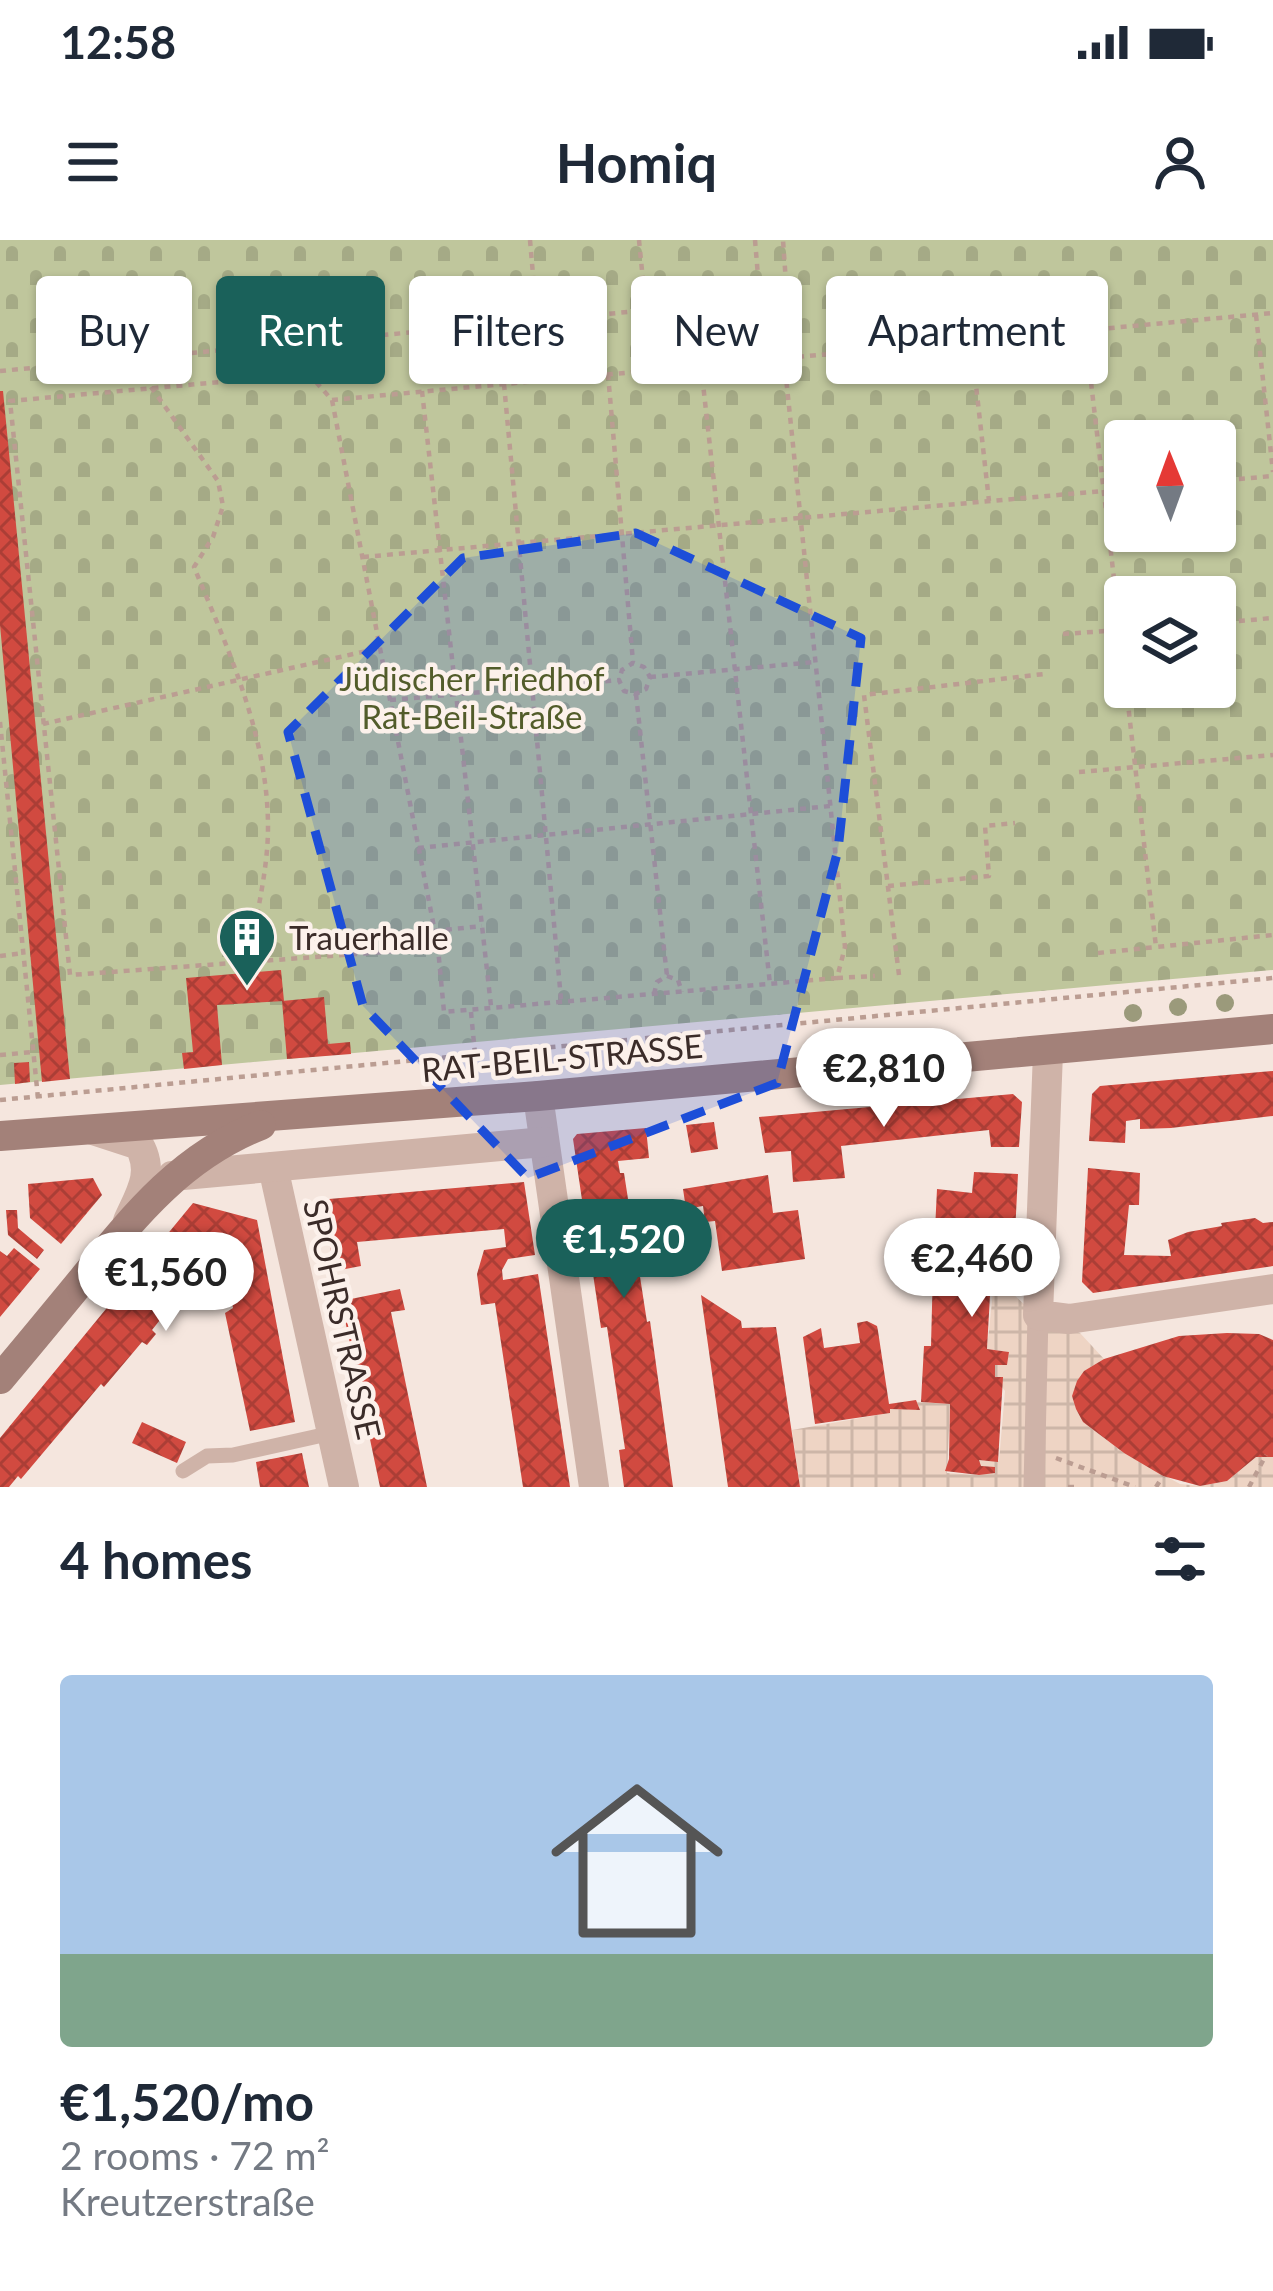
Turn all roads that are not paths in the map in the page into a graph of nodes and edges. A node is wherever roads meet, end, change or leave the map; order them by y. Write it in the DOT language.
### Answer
graph roads {
  1 [pos="1273,1029"];
  2 [pos="1048,1052"];
  3 [pos="538,1096"];
  4 [pos="284,1116"];
  5 [pos="87,1129"];
  6 [pos="0,1136"];
  7 [pos="544,1142"];
  8 [pos="273,1167"];
  9 [pos="172,1176"];
  10 [pos="128,1221"];
  11 [pos="1273,1289"];
  12 [pos="1038,1315"];
  13 [pos="0,1379"];
  14 [pos="332,1433"];
  15 [pos="183,1471"];
  16 [pos="344,1487"];
  17 [pos="594,1487"];
  18 [pos="1034,1487"];
  1 -- 2 [label="main road, RAT-BEIL-STRASSE"];
  2 -- 3 [label="main road, RAT-BEIL-STRASSE"];
  2 -- 12 [label="street"];
  3 -- 4 [label="main road, RAT-BEIL-STRASSE"];
  3 -- 7 [label="street"];
  4 -- 5 [label="main road, RAT-BEIL-STRASSE"];
  4 -- 9 [label="main road"];
  5 -- 6 [label="main road, RAT-BEIL-STRASSE"];
  5 -- 10 [label="street"];
  7 -- 8 [label="street"];
  7 -- 17 [label="street"];
  8 -- 9 [label="street"];
  8 -- 14 [label="street, SPOHRSTRASSE"];
  9 -- 10 [label="main road"];
  10 -- 13 [label="main road"];
  11 -- 12 [label="street"];
  12 -- 18 [label="street"];
  14 -- 15 [label="lane"];
  14 -- 16 [label="street, SPOHRSTRASSE"];
}
